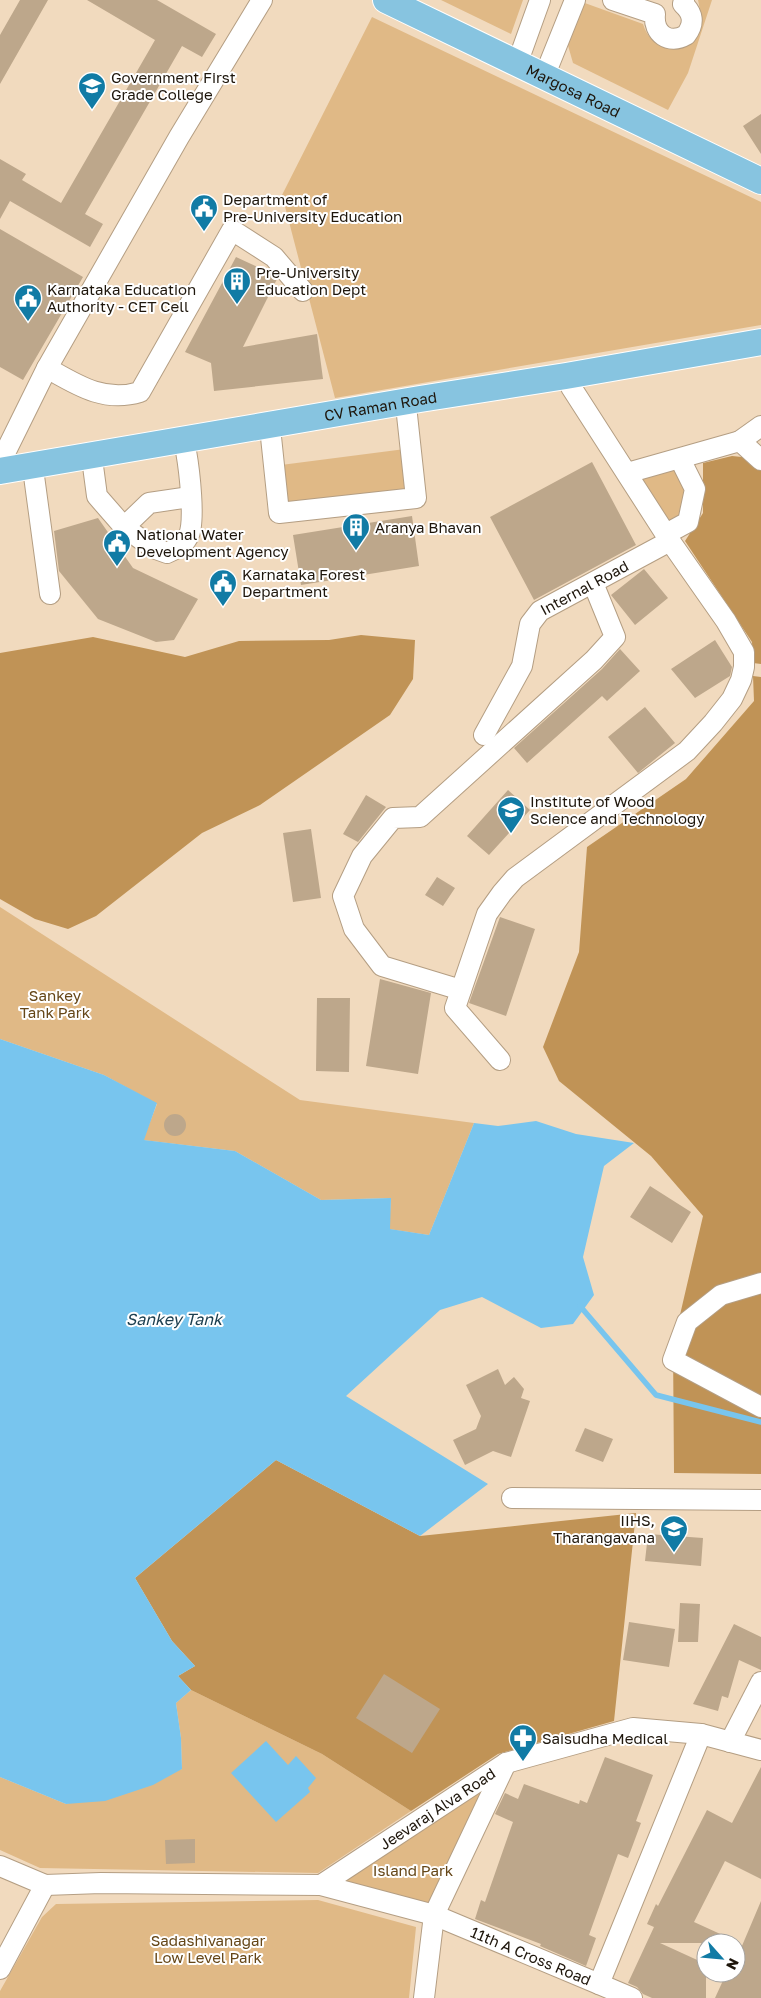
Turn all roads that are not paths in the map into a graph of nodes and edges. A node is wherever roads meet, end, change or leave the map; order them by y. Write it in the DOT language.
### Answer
graph roads {
  1 [pos="262,0"];
  2 [pos="386,0"];
  3 [pos="540,0"];
  4 [pos="575,0"];
  5 [pos="613,0"];
  6 [pos="684,0"];
  7 [pos="517,64"];
  8 [pos="544,77"];
  9 [pos="761,181"];
  10 [pos="303,291"];
  11 [pos="761,342"];
  12 [pos="761,354"];
  13 [pos="46,368"];
  14 [pos="571,387"];
  15 [pos="407,415"];
  16 [pos="761,426"];
  17 [pos="270,437"];
  18 [pos="740,441"];
  19 [pos="680,459"];
  20 [pos="761,460"];
  21 [pos="0,463"];
  22 [pos="188,463"];
  23 [pos="0,467"];
  24 [pos="0,471"];
  25 [pos="627,473"];
  26 [pos="34,476"];
  27 [pos="94,476"];
  28 [pos="0,482"];
  29 [pos="190,497"];
  30 [pos="124,527"];
  31 [pos="668,538"];
  32 [pos="593,583"];
  33 [pos="50,594"];
  34 [pos="753,668"];
  35 [pos="484,735"];
  36 [pos="461,990"];
  37 [pos="500,1060"];
  38 [pos="761,1283"];
  39 [pos="761,1407"];
  40 [pos="512,1498"];
  41 [pos="761,1500"];
  42 [pos="761,1682"];
  43 [pos="702,1734"];
  44 [pos="730,1742"];
  45 [pos="761,1750"];
  46 [pos="506,1763"];
  47 [pos="0,1866"];
  48 [pos="45,1885"];
  49 [pos="321,1885"];
  50 [pos="434,1914"];
  51 [pos="0,1969"];
  52 [pos="599,1984"];
  53 [pos="424,1998"];
  54 [pos="632,1998"];
  1 -- 13 [label="street"];
  2 -- 7 [label="main road, Margosa Road"];
  3 -- 7 [label="street"];
  4 -- 8 [label="street"];
  5 -- 6 [label="street"];
  7 -- 8 [label="main road, Margosa Road"];
  8 -- 9 [label="main road, Margosa Road"];
  10 -- 13 [label="street"];
  11 -- 24 [label="main road, CV Raman Road"];
  12 -- 14 [label="main road, CV Raman Road"];
  13 -- 21 [label="street"];
  14 -- 15 [label="main road, CV Raman Road"];
  14 -- 25 [label="street"];
  15 -- 17 [label="main road, CV Raman Road"];
  15 -- 17 [label="street"];
  16 -- 18 [label="street"];
  17 -- 22 [label="main road, CV Raman Road"];
  18 -- 19 [label="street"];
  18 -- 20 [label="street"];
  19 -- 25 [label="street"];
  19 -- 31 [label="street, Internal Road"];
  22 -- 27 [label="main road, CV Raman Road"];
  22 -- 29 [label="street"];
  23 -- 24 [label="street"];
  25 -- 31 [label="street"];
  26 -- 27 [label="main road, CV Raman Road"];
  26 -- 28 [label="main road, CV Raman Road"];
  26 -- 33 [label="street"];
  27 -- 30 [label="street"];
  29 -- 30 [label="street"];
  29 -- 30 [label="street"];
  31 -- 32 [label="street, Internal Road"];
  31 -- 34 [label="street"];
  32 -- 35 [label="street, Internal Road"];
  32 -- 36 [label="street"];
  34 -- 36 [label="street"];
  36 -- 37 [label="street"];
  38 -- 39 [label="street"];
  40 -- 41 [label="street"];
  42 -- 44 [label="street"];
  43 -- 44 [label="street, Jeevaraj Alva Road"];
  43 -- 46 [label="street, Jeevaraj Alva Road"];
  43 -- 52 [label="street, 11th A Cross Road"];
  44 -- 45 [label="street, Jeevaraj Alva Road"];
  46 -- 49 [label="street, Jeevaraj Alva Road"];
  46 -- 50 [label="street"];
  47 -- 48 [label="street"];
  48 -- 49 [label="street"];
  48 -- 51 [label="street"];
  49 -- 50 [label="street, 11th A Cross Road"];
  50 -- 52 [label="street, 11th A Cross Road"];
  50 -- 53 [label="street"];
  52 -- 54 [label="street"];
}
